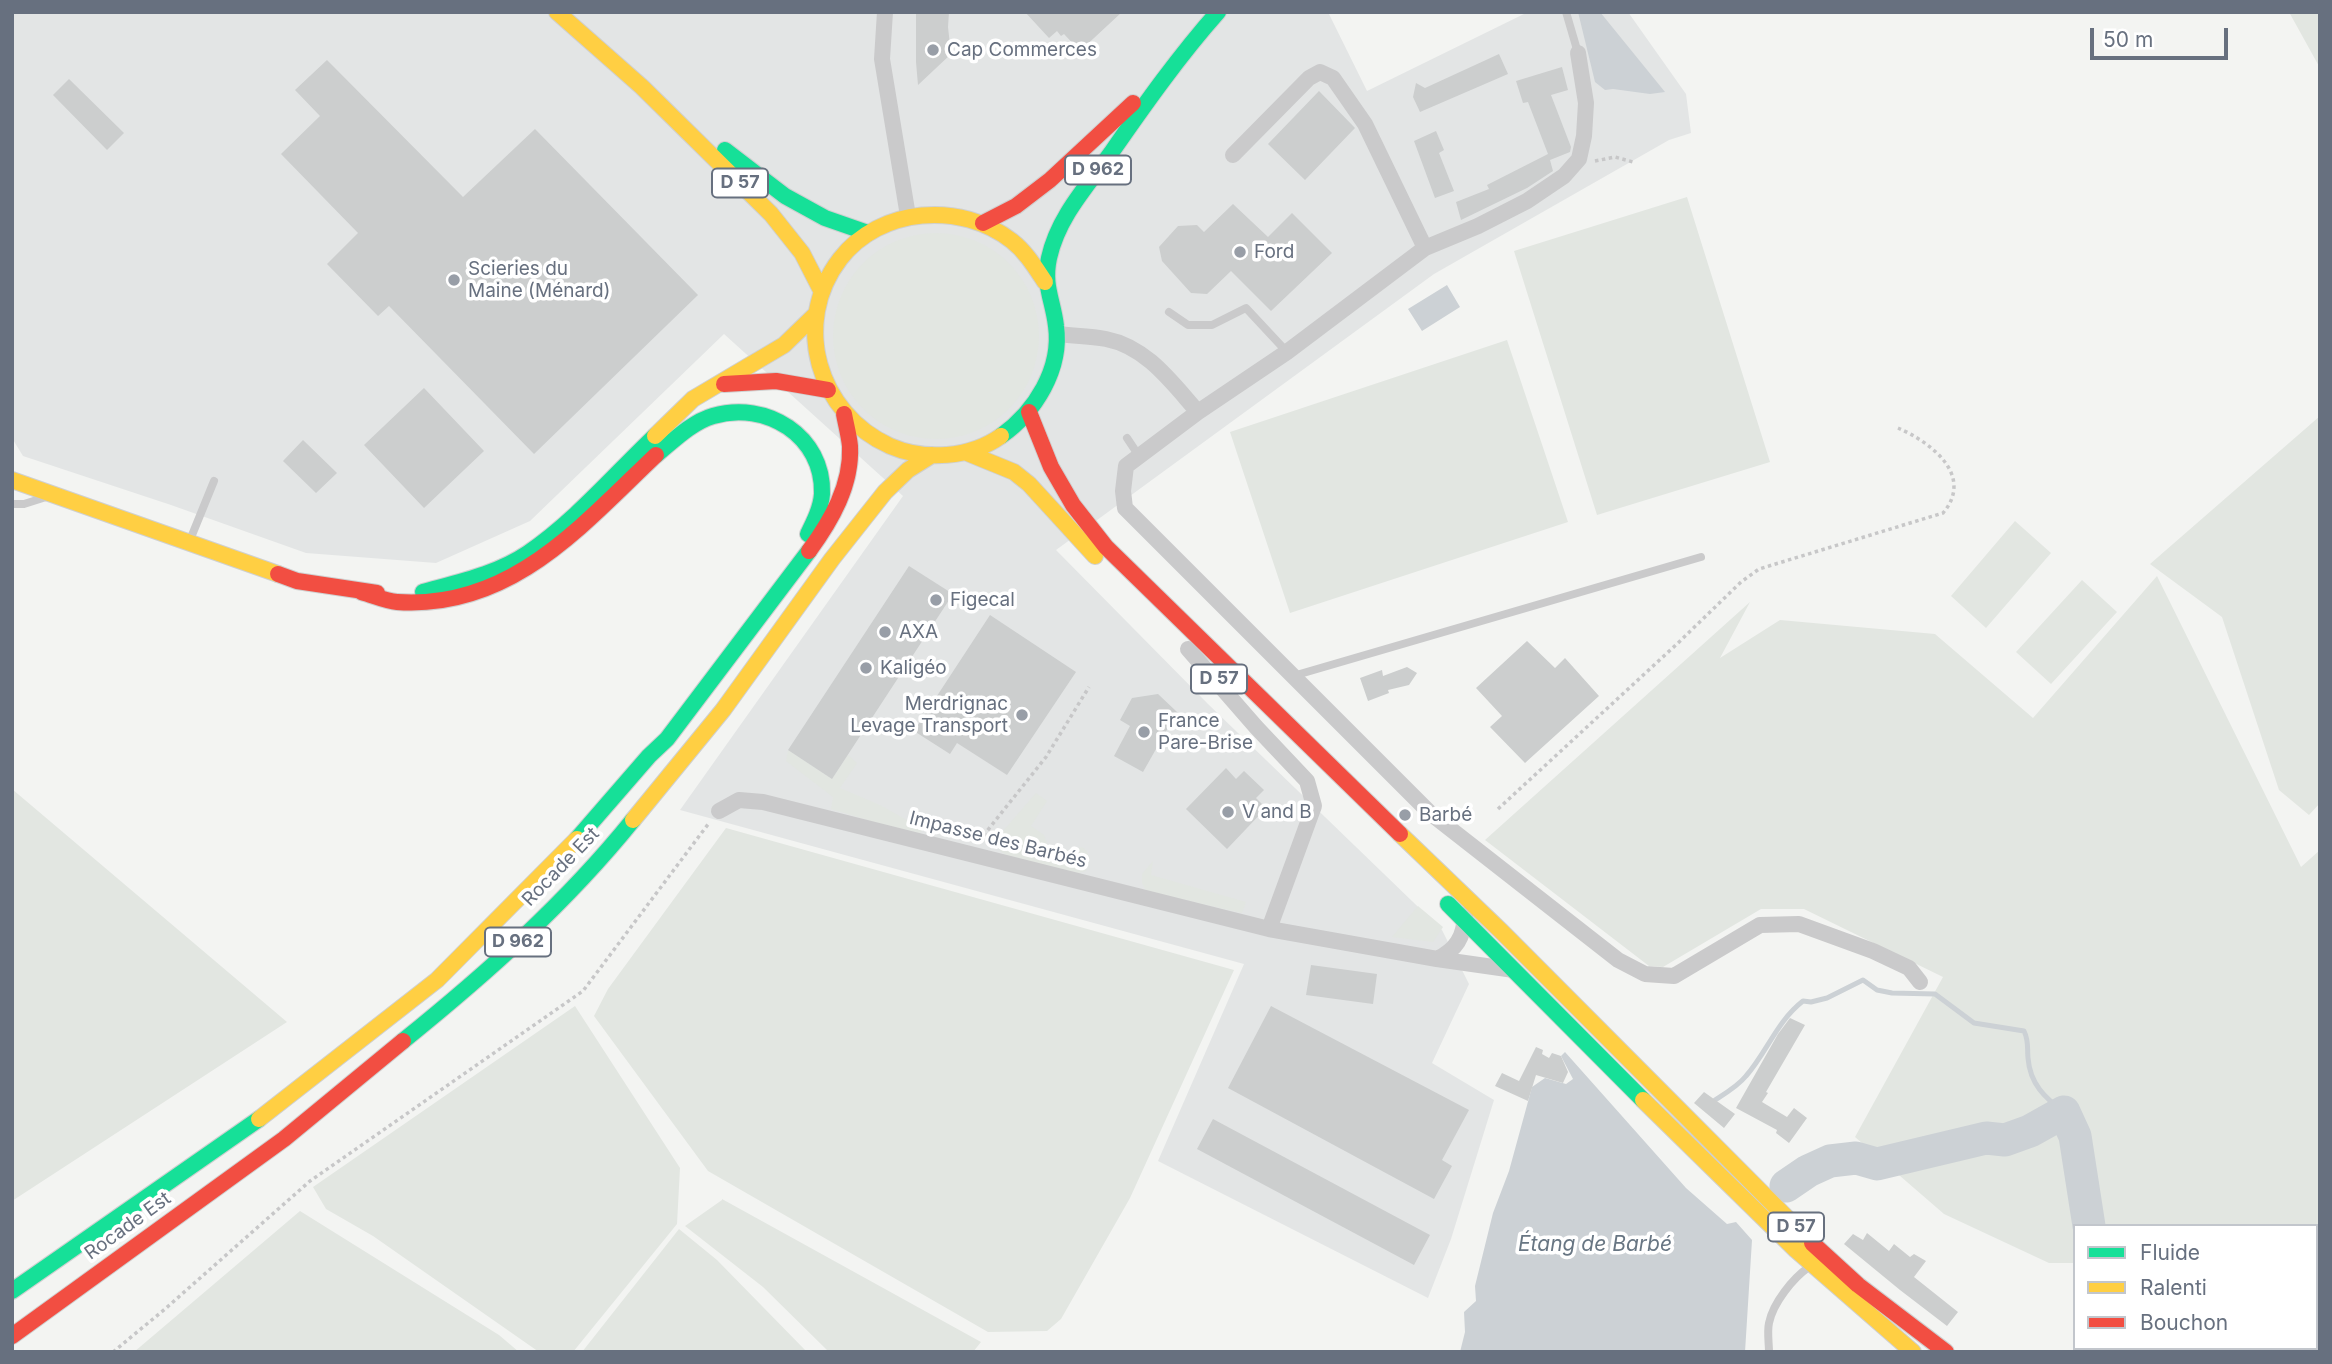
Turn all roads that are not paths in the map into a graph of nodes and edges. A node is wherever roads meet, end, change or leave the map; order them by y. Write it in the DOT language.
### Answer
graph roads {
  1 [pos="557,12"];
  2 [pos="885,12"];
  3 [pos="1218,12"];
  4 [pos="1566,12"];
  5 [pos="1578,53"];
  6 [pos="1171,67"];
  7 [pos="642,87"];
  8 [pos="1233,155"];
  9 [pos="908,216"];
  10 [pos="983,223"];
  11 [pos="868,233"];
  12 [pos="1425,248"];
  13 [pos="1045,282"];
  14 [pos="822,292"];
  15 [pos="1169,312"];
  16 [pos="816,314"];
  17 [pos="1057,334"];
  18 [pos="1287,352"];
  19 [pos="719,384"];
  20 [pos="828,390"];
  21 [pos="1029,412"];
  22 [pos="1198,412"];
  23 [pos="844,414"];
  24 [pos="1127,438"];
  25 [pos="965,452"];
  26 [pos="932,455"];
  27 [pos="1139,456"];
  28 [pos="12,480"];
  29 [pos="215,481"];
  30 [pos="53,494"];
  31 [pos="12,504"];
  32 [pos="189,543"];
  33 [pos="1701,557"];
  34 [pos="361,592"];
  35 [pos="1147,610"];
  36 [pos="1172,634"];
  37 [pos="1188,649"];
  38 [pos="1293,676"];
  39 [pos="649,756"];
  40 [pos="1326,785"];
  41 [pos="719,811"];
  42 [pos="1435,891"];
  43 [pos="1459,891"];
  44 [pos="1465,920"];
  45 [pos="1269,929"];
  46 [pos="1437,960"];
  47 [pos="1516,971"];
  48 [pos="1920,982"];
  49 [pos="1811,1265"];
  50 [pos="12,1291"];
  51 [pos="12,1336"];
  52 [pos="1769,1352"];
  53 [pos="1913,1352"];
  54 [pos="1946,1352"];
  1 -- 7 [label="main road, D 57"];
  2 -- 9 [label="street"];
  3 -- 6 [label="main road, D 962"];
  4 -- 5 [label="lane"];
  5 -- 12 [label="street"];
  6 -- 10 [label="main road, D 962"];
  6 -- 13 [label="main road, D 962"];
  7 -- 11 [label="main road, D 57"];
  7 -- 14 [label="main road, D 57"];
  8 -- 12 [label="street"];
  9 -- 10 [label="main road"];
  9 -- 11 [label="main road"];
  10 -- 13 [label="main road"];
  11 -- 14 [label="main road"];
  12 -- 18 [label="street"];
  13 -- 17 [label="main road"];
  14 -- 16 [label="main road"];
  15 -- 18 [label="lane"];
  16 -- 19 [label="main road"];
  16 -- 20 [label="main road"];
  17 -- 21 [label="main road"];
  17 -- 22 [label="street"];
  18 -- 22 [label="street"];
  19 -- 20 [label="main road"];
  19 -- 34 [label="main road"];
  20 -- 23 [label="main road"];
  21 -- 25 [label="main road"];
  21 -- 43 [label="main road, D 57"];
  22 -- 27 [label="street"];
  23 -- 26 [label="main road"];
  23 -- 39 [label="main road, Rocade Est / D 962"];
  24 -- 27 [label="lane"];
  25 -- 26 [label="main road"];
  25 -- 35 [label="main road"];
  26 -- 51 [label="main road, Rocade Est / D 962"];
  27 -- 38 [label="street"];
  28 -- 30 [label="main road"];
  29 -- 32 [label="lane"];
  30 -- 31 [label="lane"];
  30 -- 32 [label="main road"];
  32 -- 34 [label="main road"];
  33 -- 38 [label="lane"];
  34 -- 39 [label="main road"];
  36 -- 37 [label="main road, D 57"];
  37 -- 40 [label="main road, D 57"];
  37 -- 45 [label="street"];
  38 -- 48 [label="street"];
  39 -- 50 [label="main road, Rocade Est / D 962"];
  41 -- 45 [label="street, Impasse des Barbés"];
  42 -- 44 [label="main road, D 57"];
  43 -- 44 [label="street"];
  43 -- 54 [label="main road, D 57"];
  44 -- 46 [label="street"];
  44 -- 47 [label="main road, D 57"];
  45 -- 46 [label="street, Impasse des Barbés"];
  46 -- 47 [label="street, Impasse des Barbés"];
  47 -- 49 [label="main road, D 57"];
  49 -- 52 [label="lane"];
  49 -- 53 [label="main road, D 57"];
}
